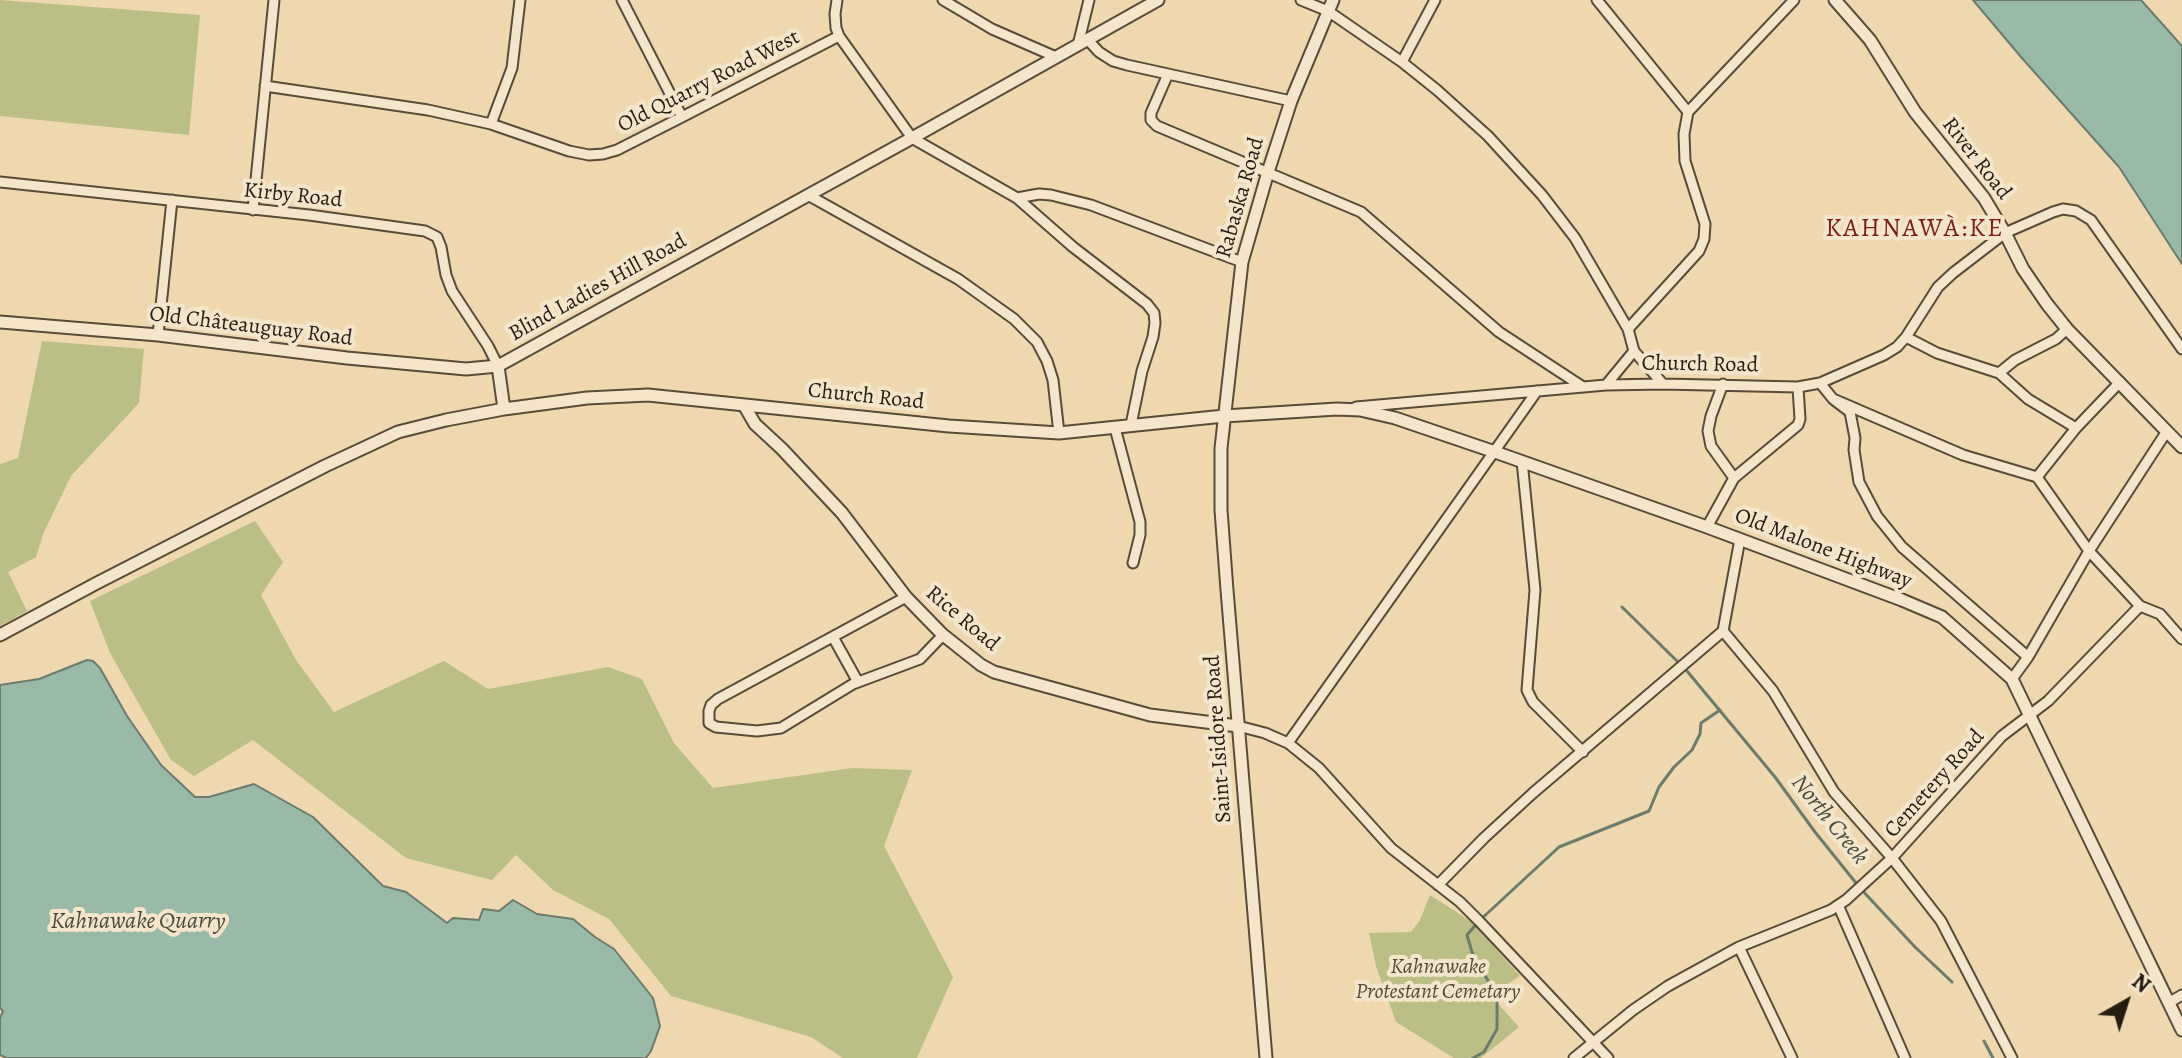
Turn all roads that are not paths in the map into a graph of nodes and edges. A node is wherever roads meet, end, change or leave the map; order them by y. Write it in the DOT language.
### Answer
graph roads {
  1 [pos="274,0"];
  2 [pos="520,0"];
  3 [pos="622,0"];
  4 [pos="837,0"];
  5 [pos="943,0"];
  6 [pos="1089,0"];
  7 [pos="1158,0"];
  8 [pos="1301,0"];
  9 [pos="1435,0"];
  10 [pos="1597,0"];
  11 [pos="1794,0"];
  12 [pos="1835,0"];
  13 [pos="1330,5"];
  14 [pos="839,36"];
  15 [pos="1082,42"];
  16 [pos="1056,57"];
  17 [pos="1402,62"];
  18 [pos="1168,74"];
  19 [pos="265,86"];
  20 [pos="1291,101"];
  21 [pos="1688,112"];
  22 [pos="682,117"];
  23 [pos="491,124"];
  24 [pos="912,138"];
  25 [pos="1268,172"];
  26 [pos="0,182"];
  27 [pos="808,195"];
  28 [pos="1017,198"];
  29 [pos="172,200"];
  30 [pos="253,210"];
  31 [pos="2005,233"];
  32 [pos="1242,262"];
  33 [pos="0,322"];
  34 [pos="1628,329"];
  35 [pos="2067,329"];
  36 [pos="158,335"];
  37 [pos="1906,337"];
  38 [pos="2182,349"];
  39 [pos="1634,351"];
  40 [pos="498,366"];
  41 [pos="1999,373"];
  42 [pos="2120,382"];
  43 [pos="1820,383"];
  44 [pos="1663,384"];
  45 [pos="1723,384"];
  46 [pos="1606,385"];
  47 [pos="1583,387"];
  48 [pos="1798,387"];
  49 [pos="1537,391"];
  50 [pos="1833,399"];
  51 [pos="744,405"];
  52 [pos="504,409"];
  53 [pos="1337,409"];
  54 [pos="1224,416"];
  55 [pos="1131,425"];
  56 [pos="1115,428"];
  57 [pos="2076,428"];
  58 [pos="2167,431"];
  59 [pos="1059,433"];
  60 [pos="2182,447"];
  61 [pos="1495,452"];
  62 [pos="1522,461"];
  63 [pos="2037,477"];
  64 [pos="1734,478"];
  65 [pos="1707,527"];
  66 [pos="1740,539"];
  67 [pos="2089,551"];
  68 [pos="1133,563"];
  69 [pos="906,597"];
  70 [pos="2140,606"];
  71 [pos="1723,631"];
  72 [pos="0,635"];
  73 [pos="943,635"];
  74 [pos="833,637"];
  75 [pos="2182,639"];
  76 [pos="2028,657"];
  77 [pos="2012,679"];
  78 [pos="858,682"];
  79 [pos="2029,713"];
  80 [pos="1238,726"];
  81 [pos="1288,743"];
  82 [pos="1583,752"];
  83 [pos="1892,858"];
  84 [pos="1438,885"];
  85 [pos="1838,905"];
  86 [pos="1739,947"];
  87 [pos="2182,995"];
  88 [pos="2170,1002"];
  89 [pos="2182,1030"];
  90 [pos="1593,1041"];
  91 [pos="1266,1058"];
  92 [pos="1574,1058"];
  93 [pos="1608,1058"];
  94 [pos="1792,1058"];
  95 [pos="1905,1058"];
  96 [pos="2012,1058"];
  1 -- 19 [label="street"];
  2 -- 23 [label="street"];
  3 -- 22 [label="street"];
  4 -- 14 [label="street"];
  5 -- 16 [label="street"];
  6 -- 15 [label="street"];
  7 -- 15 [label="street, Blind Ladies Hill Road"];
  8 -- 13 [label="street"];
  9 -- 17 [label="street"];
  10 -- 21 [label="street"];
  11 -- 21 [label="street"];
  12 -- 31 [label="street, River Road"];
  13 -- 17 [label="street"];
  13 -- 20 [label="street, Rabaska Road"];
  14 -- 22 [label="street, Old Quarry Road West"];
  14 -- 24 [label="street"];
  15 -- 16 [label="street, Blind Ladies Hill Road"];
  15 -- 18 [label="street"];
  16 -- 24 [label="street, Blind Ladies Hill Road"];
  17 -- 34 [label="street"];
  18 -- 20 [label="street"];
  18 -- 25 [label="street"];
  19 -- 23 [label="street, Old Quarry Road West"];
  19 -- 30 [label="street"];
  20 -- 25 [label="street, Rabaska Road"];
  21 -- 34 [label="street"];
  22 -- 23 [label="street, Old Quarry Road West"];
  24 -- 27 [label="street, Blind Ladies Hill Road"];
  24 -- 28 [label="street"];
  25 -- 32 [label="street, Rabaska Road"];
  25 -- 47 [label="street"];
  26 -- 29 [label="street, Kirby Road"];
  27 -- 40 [label="street, Blind Ladies Hill Road"];
  27 -- 59 [label="street"];
  28 -- 32 [label="street"];
  28 -- 55 [label="street"];
  29 -- 30 [label="street, Kirby Road"];
  29 -- 36 [label="street"];
  30 -- 40 [label="street, Kirby Road"];
  31 -- 35 [label="street, River Road"];
  31 -- 37 [label="street, Church Road"];
  31 -- 38 [label="street, Church Road"];
  32 -- 54 [label="street, Rabaska Road"];
  33 -- 36 [label="street, Old Châteauguay Road"];
  34 -- 39 [label="street"];
  35 -- 41 [label="street"];
  35 -- 42 [label="street, River Road"];
  36 -- 40 [label="street, Old Châteauguay Road"];
  37 -- 41 [label="street"];
  37 -- 43 [label="street, Church Road"];
  39 -- 44 [label="street"];
  39 -- 46 [label="street"];
  40 -- 52 [label="street, Blind Ladies Hill Road"];
  41 -- 57 [label="street"];
  42 -- 57 [label="street"];
  42 -- 58 [label="street, River Road"];
  43 -- 48 [label="street, Church Road"];
  43 -- 50 [label="street"];
  44 -- 45 [label="street, Church Road"];
  44 -- 46 [label="street, Church Road"];
  45 -- 48 [label="street, Church Road"];
  45 -- 64 [label="street"];
  46 -- 47 [label="street, Church Road"];
  47 -- 49 [label="street, Church Road"];
  48 -- 64 [label="street"];
  49 -- 53 [label="street, Church Road"];
  49 -- 61 [label="street"];
  50 -- 63 [label="street"];
  50 -- 76 [label="street"];
  51 -- 52 [label="street, Church Road"];
  51 -- 59 [label="street, Church Road"];
  51 -- 69 [label="street, Rice Road"];
  52 -- 72 [label="street"];
  53 -- 54 [label="street, Old Malone Highway"];
  53 -- 61 [label="street, Old Malone Highway"];
  54 -- 55 [label="street, Church Road"];
  54 -- 80 [label="street, Saint-Isidore Road"];
  55 -- 56 [label="street, Church Road"];
  56 -- 59 [label="street, Church Road"];
  56 -- 68 [label="street"];
  57 -- 63 [label="street"];
  58 -- 60 [label="street, River Road"];
  58 -- 67 [label="street"];
  61 -- 62 [label="street, Old Malone Highway"];
  61 -- 81 [label="street"];
  62 -- 65 [label="street, Old Malone Highway"];
  62 -- 82 [label="street"];
  63 -- 67 [label="street"];
  64 -- 65 [label="street"];
  65 -- 66 [label="street, Old Malone Highway"];
  66 -- 71 [label="street"];
  66 -- 77 [label="street, Old Malone Highway"];
  67 -- 70 [label="street"];
  67 -- 76 [label="street"];
  69 -- 73 [label="street, Rice Road"];
  69 -- 74 [label="street"];
  70 -- 75 [label="street"];
  70 -- 79 [label="street, Cemetery Road"];
  71 -- 82 [label="street"];
  71 -- 83 [label="street"];
  73 -- 78 [label="street"];
  73 -- 80 [label="street, Rice Road"];
  74 -- 78 [label="street"];
  74 -- 78 [label="street"];
  76 -- 77 [label="street"];
  77 -- 79 [label="street, Old Malone Highway"];
  79 -- 83 [label="street, Cemetery Road"];
  79 -- 88 [label="street, Old Malone Highway"];
  80 -- 81 [label="street"];
  80 -- 91 [label="street, Saint-Isidore Road"];
  81 -- 84 [label="street"];
  82 -- 84 [label="street"];
  83 -- 85 [label="street, Cemetery Road"];
  83 -- 96 [label="street"];
  84 -- 90 [label="street"];
  85 -- 86 [label="street, Cemetery Road"];
  85 -- 95 [label="street"];
  86 -- 90 [label="street, Cemetery Road"];
  86 -- 94 [label="street"];
  87 -- 88 [label="street"];
  88 -- 89 [label="street, Old Malone Highway"];
  90 -- 92 [label="street, Cemetery Road"];
  90 -- 93 [label="street"];
}
